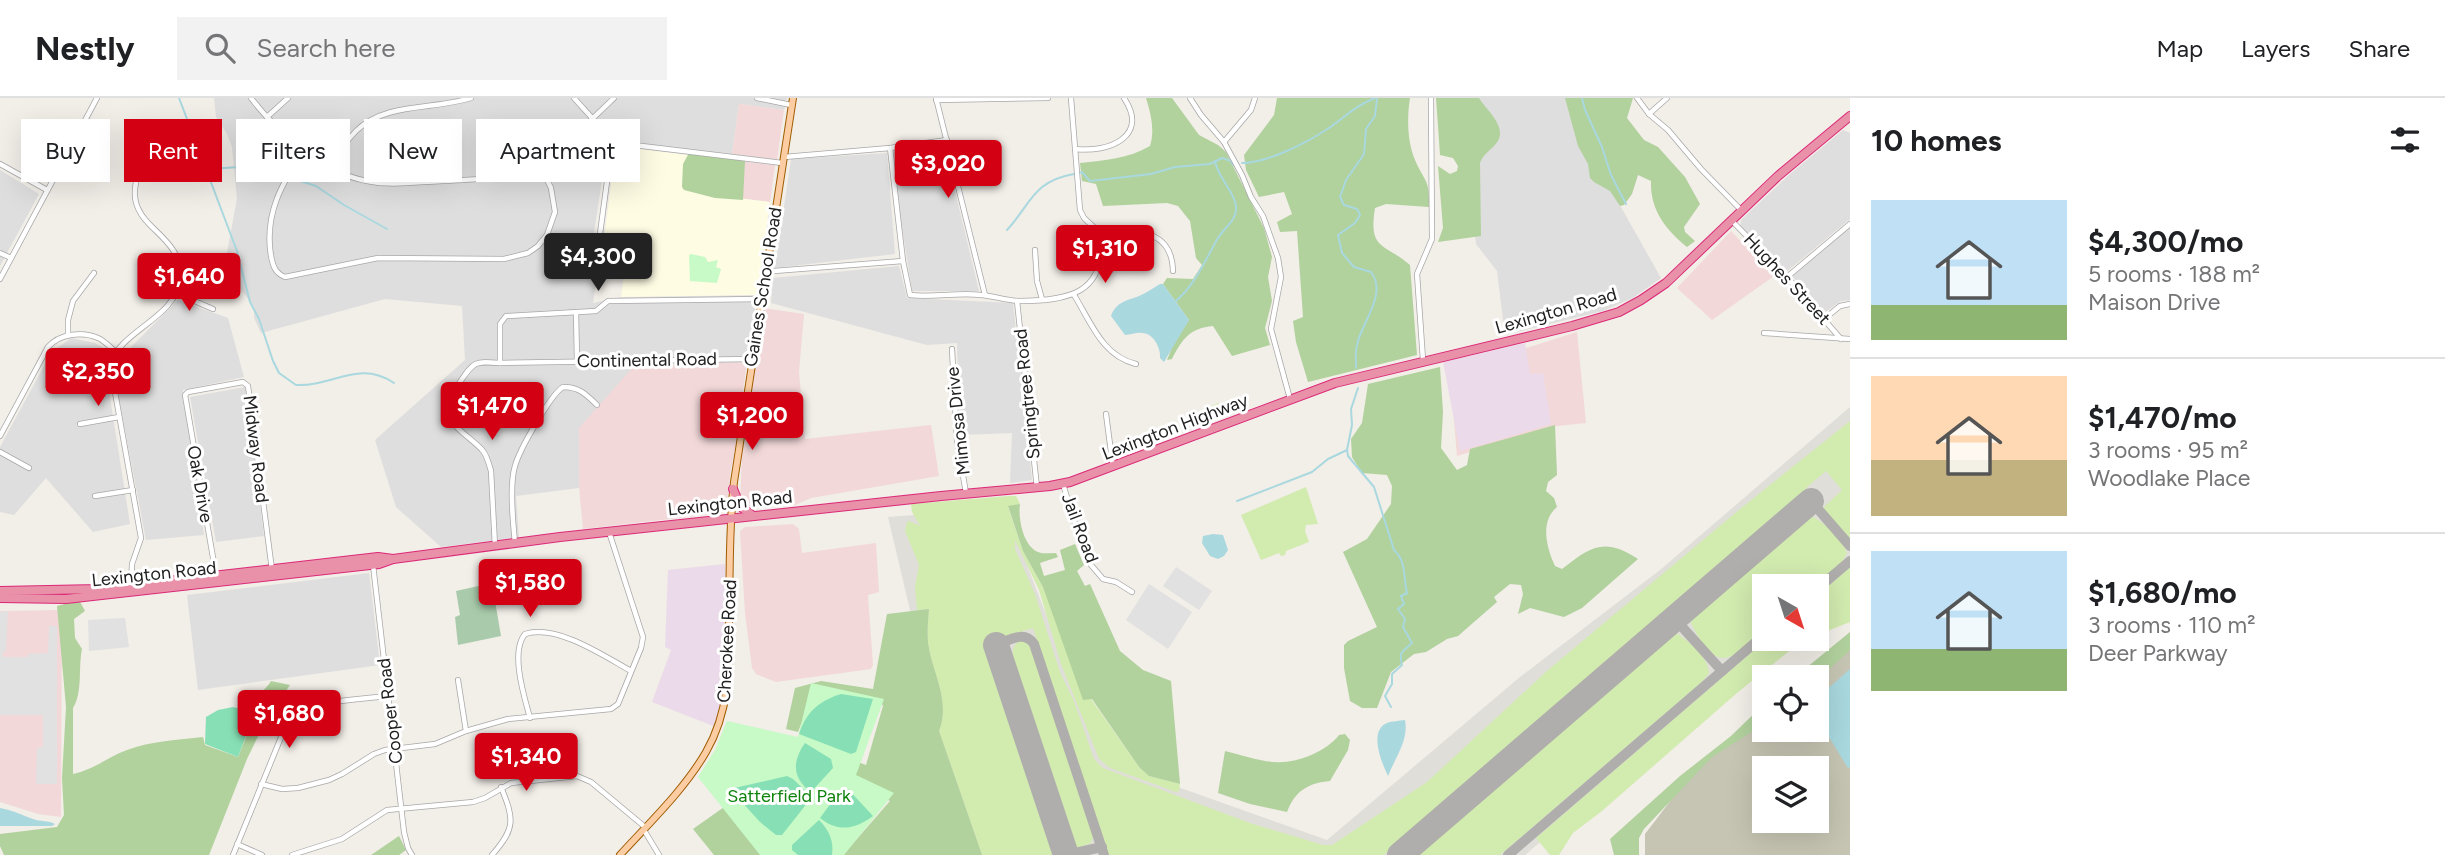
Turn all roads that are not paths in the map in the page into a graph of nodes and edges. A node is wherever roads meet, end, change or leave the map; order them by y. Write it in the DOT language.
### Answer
graph roads {
  1 [pos="97,98"];
  2 [pos="251,98"];
  3 [pos="288,98"];
  4 [pos="471,98"];
  5 [pos="574,98"];
  6 [pos="614,98"];
  7 [pos="757,98"];
  8 [pos="1048,98"];
  9 [pos="1071,98"];
  10 [pos="1124,98"];
  11 [pos="1191,98"];
  12 [pos="1255,98"];
  13 [pos="1637,98"];
  14 [pos="1667,98"];
  15 [pos="936,99"];
  16 [pos="1431,99"];
  17 [pos="792,101"];
  18 [pos="1649,114"];
  19 [pos="267,117"];
  20 [pos="269,119"];
  21 [pos="593,119"];
  22 [pos="1848,122"];
  23 [pos="350,140"];
  24 [pos="947,140"];
  25 [pos="1224,142"];
  26 [pos="890,148"];
  27 [pos="1075,149"];
  28 [pos="782,160"];
  29 [pos="0,163"];
  30 [pos="350,177"];
  31 [pos="476,179"];
  32 [pos="135,182"];
  33 [pos="284,182"];
  34 [pos="548,182"];
  35 [pos="47,190"];
  36 [pos="1742,210"];
  37 [pos="1731,221"];
  38 [pos="1850,224"];
  39 [pos="1097,229"];
  40 [pos="599,242"];
  41 [pos="1035,250"];
  42 [pos="0,253"];
  43 [pos="11,258"];
  44 [pos="903,261"];
  45 [pos="765,270"];
  46 [pos="1173,271"];
  47 [pos="94,273"];
  48 [pos="1787,277"];
  49 [pos="0,279"];
  50 [pos="176,293"];
  51 [pos="985,295"];
  52 [pos="1074,295"];
  53 [pos="761,299"];
  54 [pos="1042,299"];
  55 [pos="1017,301"];
  56 [pos="1850,304"];
  57 [pos="213,309"];
  58 [pos="576,312"];
  59 [pos="1825,319"];
  60 [pos="1764,334"];
  61 [pos="68,335"];
  62 [pos="1841,339"];
  63 [pos="1850,339"];
  64 [pos="952,349"];
  65 [pos="117,353"];
  66 [pos="752,359"];
  67 [pos="577,361"];
  68 [pos="1423,361"];
  69 [pos="500,363"];
  70 [pos="1136,364"];
  71 [pos="186,394"];
  72 [pos="497,396"];
  73 [pos="1290,400"];
  74 [pos="597,405"];
  75 [pos="1107,414"];
  76 [pos="119,417"];
  77 [pos="539,420"];
  78 [pos="80,424"];
  79 [pos="0,436"];
  80 [pos="0,452"];
  81 [pos="29,468"];
  82 [pos="1113,468"];
  83 [pos="1067,483"];
  84 [pos="1037,488"];
  85 [pos="733,489"];
  86 [pos="133,490"];
  87 [pos="966,493"];
  88 [pos="95,496"];
  89 [pos="753,516"];
  90 [pos="731,519"];
  91 [pos="609,532"];
  92 [pos="515,543"];
  93 [pos="495,545"];
  94 [pos="366,558"];
  95 [pos="393,559"];
  96 [pos="373,565"];
  97 [pos="360,567"];
  98 [pos="273,573"];
  99 [pos="216,575"];
  100 [pos="132,588"];
  101 [pos="1132,592"];
  102 [pos="0,595"];
  103 [pos="631,671"];
  104 [pos="458,680"];
  105 [pos="388,696"];
  106 [pos="530,718"];
  107 [pos="466,731"];
  108 [pos="394,749"];
  109 [pos="261,784"];
  110 [pos="501,787"];
  111 [pos="402,808"];
  112 [pos="644,828"];
  113 [pos="237,844"];
  114 [pos="233,855"];
  115 [pos="262,855"];
  116 [pos="292,855"];
  117 [pos="412,855"];
  118 [pos="492,855"];
  119 [pos="620,855"];
  120 [pos="659,855"];
  1 -- 35 [label="street"];
  2 -- 19 [label="street"];
  3 -- 19 [label="street"];
  4 -- 23 [label="street"];
  5 -- 21 [label="street"];
  6 -- 21 [label="street"];
  7 -- 17 [label="street"];
  8 -- 15 [label="street"];
  9 -- 27 [label="street"];
  10 -- 27 [label="street"];
  11 -- 25 [label="street"];
  12 -- 25 [label="street"];
  13 -- 18 [label="street"];
  14 -- 18 [label="street"];
  15 -- 24 [label="street"];
  16 -- 68 [label="street"];
  17 -- 28 [label="main road, Gaines School Road"];
  18 -- 36 [label="street"];
  19 -- 20 [label="street"];
  22 -- 36 [label="highway, Lexington Road"];
  24 -- 26 [label="street"];
  24 -- 51 [label="street"];
  25 -- 73 [label="street"];
  26 -- 28 [label="street"];
  26 -- 44 [label="street"];
  27 -- 39 [label="street"];
  28 -- 40 [label="street"];
  28 -- 45 [label="main road, Gaines School Road"];
  29 -- 35 [label="street"];
  30 -- 31 [label="street"];
  32 -- 50 [label="street"];
  33 -- 34 [label="street"];
  35 -- 43 [label="street"];
  36 -- 37 [label="highway, Lexington Road"];
  37 -- 48 [label="street, Hughes Street"];
  37 -- 68 [label="highway, Lexington Road"];
  38 -- 48 [label="street"];
  39 -- 46 [label="street"];
  39 -- 52 [label="street"];
  41 -- 54 [label="street"];
  42 -- 43 [label="street"];
  43 -- 49 [label="street"];
  44 -- 45 [label="street"];
  44 -- 51 [label="street"];
  45 -- 53 [label="main road, Gaines School Road"];
  47 -- 61 [label="street"];
  48 -- 59 [label="street, Hughes Street"];
  50 -- 57 [label="street"];
  50 -- 65 [label="street"];
  51 -- 55 [label="street"];
  52 -- 54 [label="street"];
  52 -- 70 [label="street"];
  53 -- 58 [label="street"];
  53 -- 66 [label="main road, Gaines School Road"];
  54 -- 55 [label="street"];
  55 -- 84 [label="street, Springtree Road"];
  56 -- 59 [label="street"];
  58 -- 67 [label="street"];
  58 -- 69 [label="street"];
  59 -- 62 [label="street, Hughes Street"];
  60 -- 62 [label="street"];
  61 -- 65 [label="street"];
  61 -- 79 [label="street"];
  62 -- 63 [label="street"];
  64 -- 87 [label="street, Mimosa Drive"];
  65 -- 76 [label="street"];
  66 -- 67 [label="street, Continental Road"];
  66 -- 85 [label="main road, Gaines School Road"];
  67 -- 69 [label="street, Continental Road"];
  68 -- 73 [label="highway, Lexington Road"];
  69 -- 93 [label="street, Continental Road"];
  71 -- 98 [label="street, Midway Road"];
  71 -- 99 [label="street, Oak Drive"];
  72 -- 77 [label="street"];
  73 -- 82 [label="highway, Lexington Highway"];
  74 -- 77 [label="street"];
  75 -- 82 [label="street"];
  76 -- 78 [label="street"];
  76 -- 86 [label="street"];
  77 -- 92 [label="street"];
  80 -- 81 [label="street"];
  82 -- 83 [label="highway, Lexington Highway"];
  83 -- 84 [label="highway, Lexington Road"];
  83 -- 101 [label="street, Jail Road"];
  84 -- 87 [label="highway, Lexington Road"];
  85 -- 89 [label="highway"];
  85 -- 90 [label="main road, Gaines School Road"];
  86 -- 88 [label="street"];
  86 -- 100 [label="street"];
  87 -- 89 [label="highway, Lexington Road"];
  89 -- 90 [label="highway, Lexington Road"];
  90 -- 91 [label="highway, Lexington Road"];
  90 -- 112 [label="main road, Cherokee Road"];
  91 -- 92 [label="highway, Lexington Road"];
  91 -- 103 [label="street"];
  92 -- 93 [label="highway, Lexington Road"];
  93 -- 95 [label="highway, Lexington Road"];
  94 -- 95 [label="highway, Lexington Road"];
  94 -- 97 [label="highway"];
  94 -- 98 [label="highway, Lexington Road"];
  95 -- 96 [label="highway, Lexington Road"];
  96 -- 97 [label="highway, Lexington Road"];
  96 -- 105 [label="street, Cooper Road"];
  97 -- 98 [label="highway, Lexington Road"];
  98 -- 99 [label="highway, Lexington Road"];
  98 -- 100 [label="highway, Lexington Road"];
  99 -- 100 [label="highway, Lexington Road"];
  100 -- 102 [label="highway, Lexington Road"];
  100 -- 102 [label="highway, Lexington Road"];
  103 -- 106 [label="street"];
  103 -- 106 [label="street"];
  104 -- 107 [label="street"];
  105 -- 108 [label="street, Cooper Road"];
  105 -- 109 [label="street"];
  106 -- 107 [label="street"];
  107 -- 108 [label="street"];
  108 -- 109 [label="street"];
  108 -- 111 [label="street, Cooper Road"];
  109 -- 113 [label="street"];
  110 -- 111 [label="street"];
  110 -- 112 [label="street"];
  110 -- 118 [label="street"];
  111 -- 116 [label="street"];
  111 -- 117 [label="street, Cooper Road"];
  112 -- 119 [label="main road, Cherokee Road"];
  112 -- 120 [label="street"];
  113 -- 114 [label="street"];
  113 -- 115 [label="street"];
}
